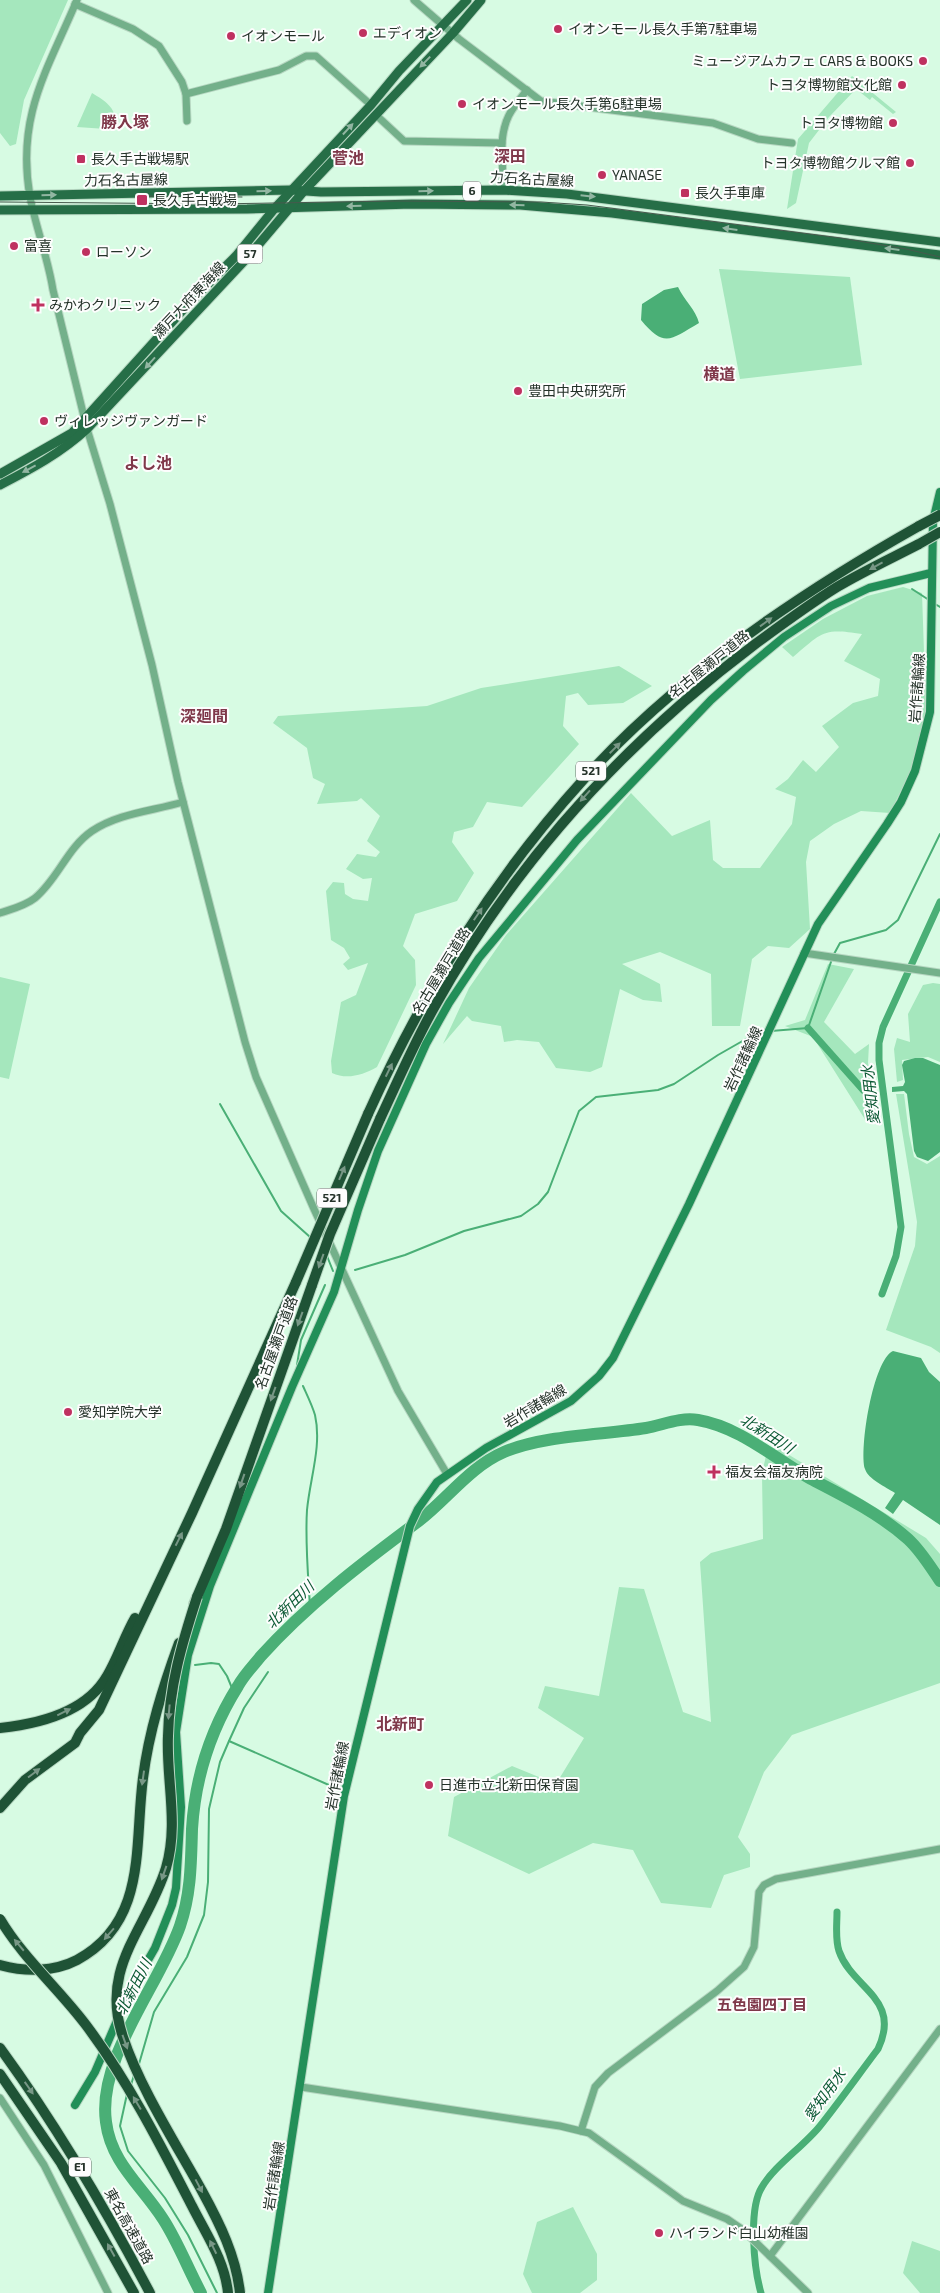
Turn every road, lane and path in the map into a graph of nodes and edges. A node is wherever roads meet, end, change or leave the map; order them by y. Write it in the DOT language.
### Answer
graph roads {
  1 [pos="414,0"];
  2 [pos="467,0"];
  3 [pos="481,0"];
  4 [pos="76,2"];
  5 [pos="444,24"];
  6 [pos="453,33"];
  7 [pos="527,90"];
  8 [pos="186,94"];
  9 [pos="371,105"];
  10 [pos="376,114"];
  11 [pos="187,122"];
  12 [pos="502,143"];
  13 [pos="792,143"];
  14 [pos="292,190"];
  15 [pos="503,190"];
  16 [pos="303,192"];
  17 [pos="0,196"];
  18 [pos="30,196"];
  19 [pos="275,208"];
  20 [pos="290,208"];
  21 [pos="0,210"];
  22 [pos="33,210"];
  23 [pos="940,242"];
  24 [pos="940,255"];
  25 [pos="85,418"];
  26 [pos="87,429"];
  27 [pos="0,474"];
  28 [pos="0,484"];
  29 [pos="940,492"];
  30 [pos="940,515"];
  31 [pos="940,532"];
  32 [pos="931,572"];
  33 [pos="183,802"];
  34 [pos="0,913"];
  35 [pos="804,953"];
  36 [pos="940,973"];
  37 [pos="342,1270"];
  38 [pos="447,1474"];
  39 [pos="166,1565"];
  40 [pos="197,1597"];
  41 [pos="0,1728"];
  42 [pos="0,1808"];
  43 [pos="940,1849"];
  44 [pos="0,1919"];
  45 [pos="0,1964"];
  46 [pos="940,2029"];
  47 [pos="0,2048"];
  48 [pos="0,2074"];
  49 [pos="300,2087"];
  50 [pos="0,2098"];
  51 [pos="75,2104"];
  52 [pos="581,2130"];
  53 [pos="770,2256"];
  54 [pos="108,2293"];
  55 [pos="134,2293"];
  56 [pos="150,2293"];
  57 [pos="228,2293"];
  58 [pos="240,2293"];
  59 [pos="268,2293"];
  60 [pos="808,2293"];
  1 -- 5 [label="street"];
  2 -- 5 [label="main road, 瀬戸大府東海線 / 57"];
  3 -- 6 [label="main road, 瀬戸大府東海線 / 57"];
  4 -- 8 [label="street"];
  4 -- 18 [label="street"];
  5 -- 6 [label="street"];
  5 -- 9 [label="main road, 瀬戸大府東海線 / 57"];
  6 -- 7 [label="street"];
  6 -- 10 [label="main road, 瀬戸大府東海線 / 57, one-way"];
  7 -- 12 [label="street"];
  7 -- 13 [label="street"];
  8 -- 9 [label="street"];
  8 -- 11 [label="street"];
  14 -- 9 [label="main road, 瀬戸大府東海線 / 57, one-way"];
  10 -- 12 [label="street"];
  10 -- 16 [label="main road, 瀬戸大府東海線 / 57"];
  12 -- 15 [label="street"];
  14 -- 16 [label="main road, 力石名古屋線 / 6"];
  18 -- 14 [label="main road, 力石名古屋線 / 6, one-way"];
  14 -- 19 [label="main road, 瀬戸大府東海線 / 57"];
  16 -- 15 [label="main road, 力石名古屋線 / 6, one-way"];
  15 -- 23 [label="main road, 力石名古屋線 / 6, one-way"];
  16 -- 20 [label="main road, 瀬戸大府東海線 / 57"];
  17 -- 18 [label="main road, 力石名古屋線 / 6"];
  18 -- 22 [label="street"];
  19 -- 20 [label="main road, 力石名古屋線 / 6"];
  19 -- 22 [label="main road, 力石名古屋線 / 6"];
  19 -- 25 [label="main road, 瀬戸大府東海線 / 57"];
  24 -- 20 [label="main road, 力石名古屋線 / 6, one-way"];
  20 -- 26 [label="main road, 瀬戸大府東海線 / 57, one-way"];
  21 -- 22 [label="main road, 力石名古屋線 / 6"];
  22 -- 25 [label="street"];
  25 -- 26 [label="street"];
  25 -- 27 [label="main road, 瀬戸大府東海線 / 57"];
  26 -- 28 [label="main road, 瀬戸大府東海線 / 57, one-way"];
  26 -- 33 [label="street"];
  29 -- 32 [label="main road, 岩作諸輪線"];
  39 -- 30 [label="highway, 名古屋瀬戸道路 / 521, one-way, bridge"];
  31 -- 40 [label="highway, 名古屋瀬戸道路 / 521, one-way, bridge"];
  32 -- 35 [label="main road, 岩作諸輪線"];
  32 -- 37 [label="main road"];
  33 -- 34 [label="street"];
  33 -- 37 [label="street"];
  35 -- 36 [label="street"];
  35 -- 38 [label="main road, 岩作諸輪線"];
  37 -- 38 [label="street"];
  37 -- 51 [label="main road"];
  38 -- 49 [label="main road, 岩作諸輪線"];
  41 -- 39 [label="highway, one-way"];
  42 -- 39 [label="highway, one-way"];
  40 -- 45 [label="highway, one-way, bridge"];
  40 -- 58 [label="highway, one-way, bridge"];
  43 -- 52 [label="street"];
  57 -- 44 [label="highway, one-way, bridge"];
  46 -- 53 [label="street"];
  47 -- 56 [label="highway, 東名高速道路 / E1, one-way"];
  55 -- 48 [label="highway, 東名高速道路 / E1, one-way"];
  49 -- 52 [label="street"];
  49 -- 59 [label="main road, 岩作諸輪線"];
  50 -- 54 [label="street"];
  52 -- 53 [label="street"];
  53 -- 60 [label="street"];
}
